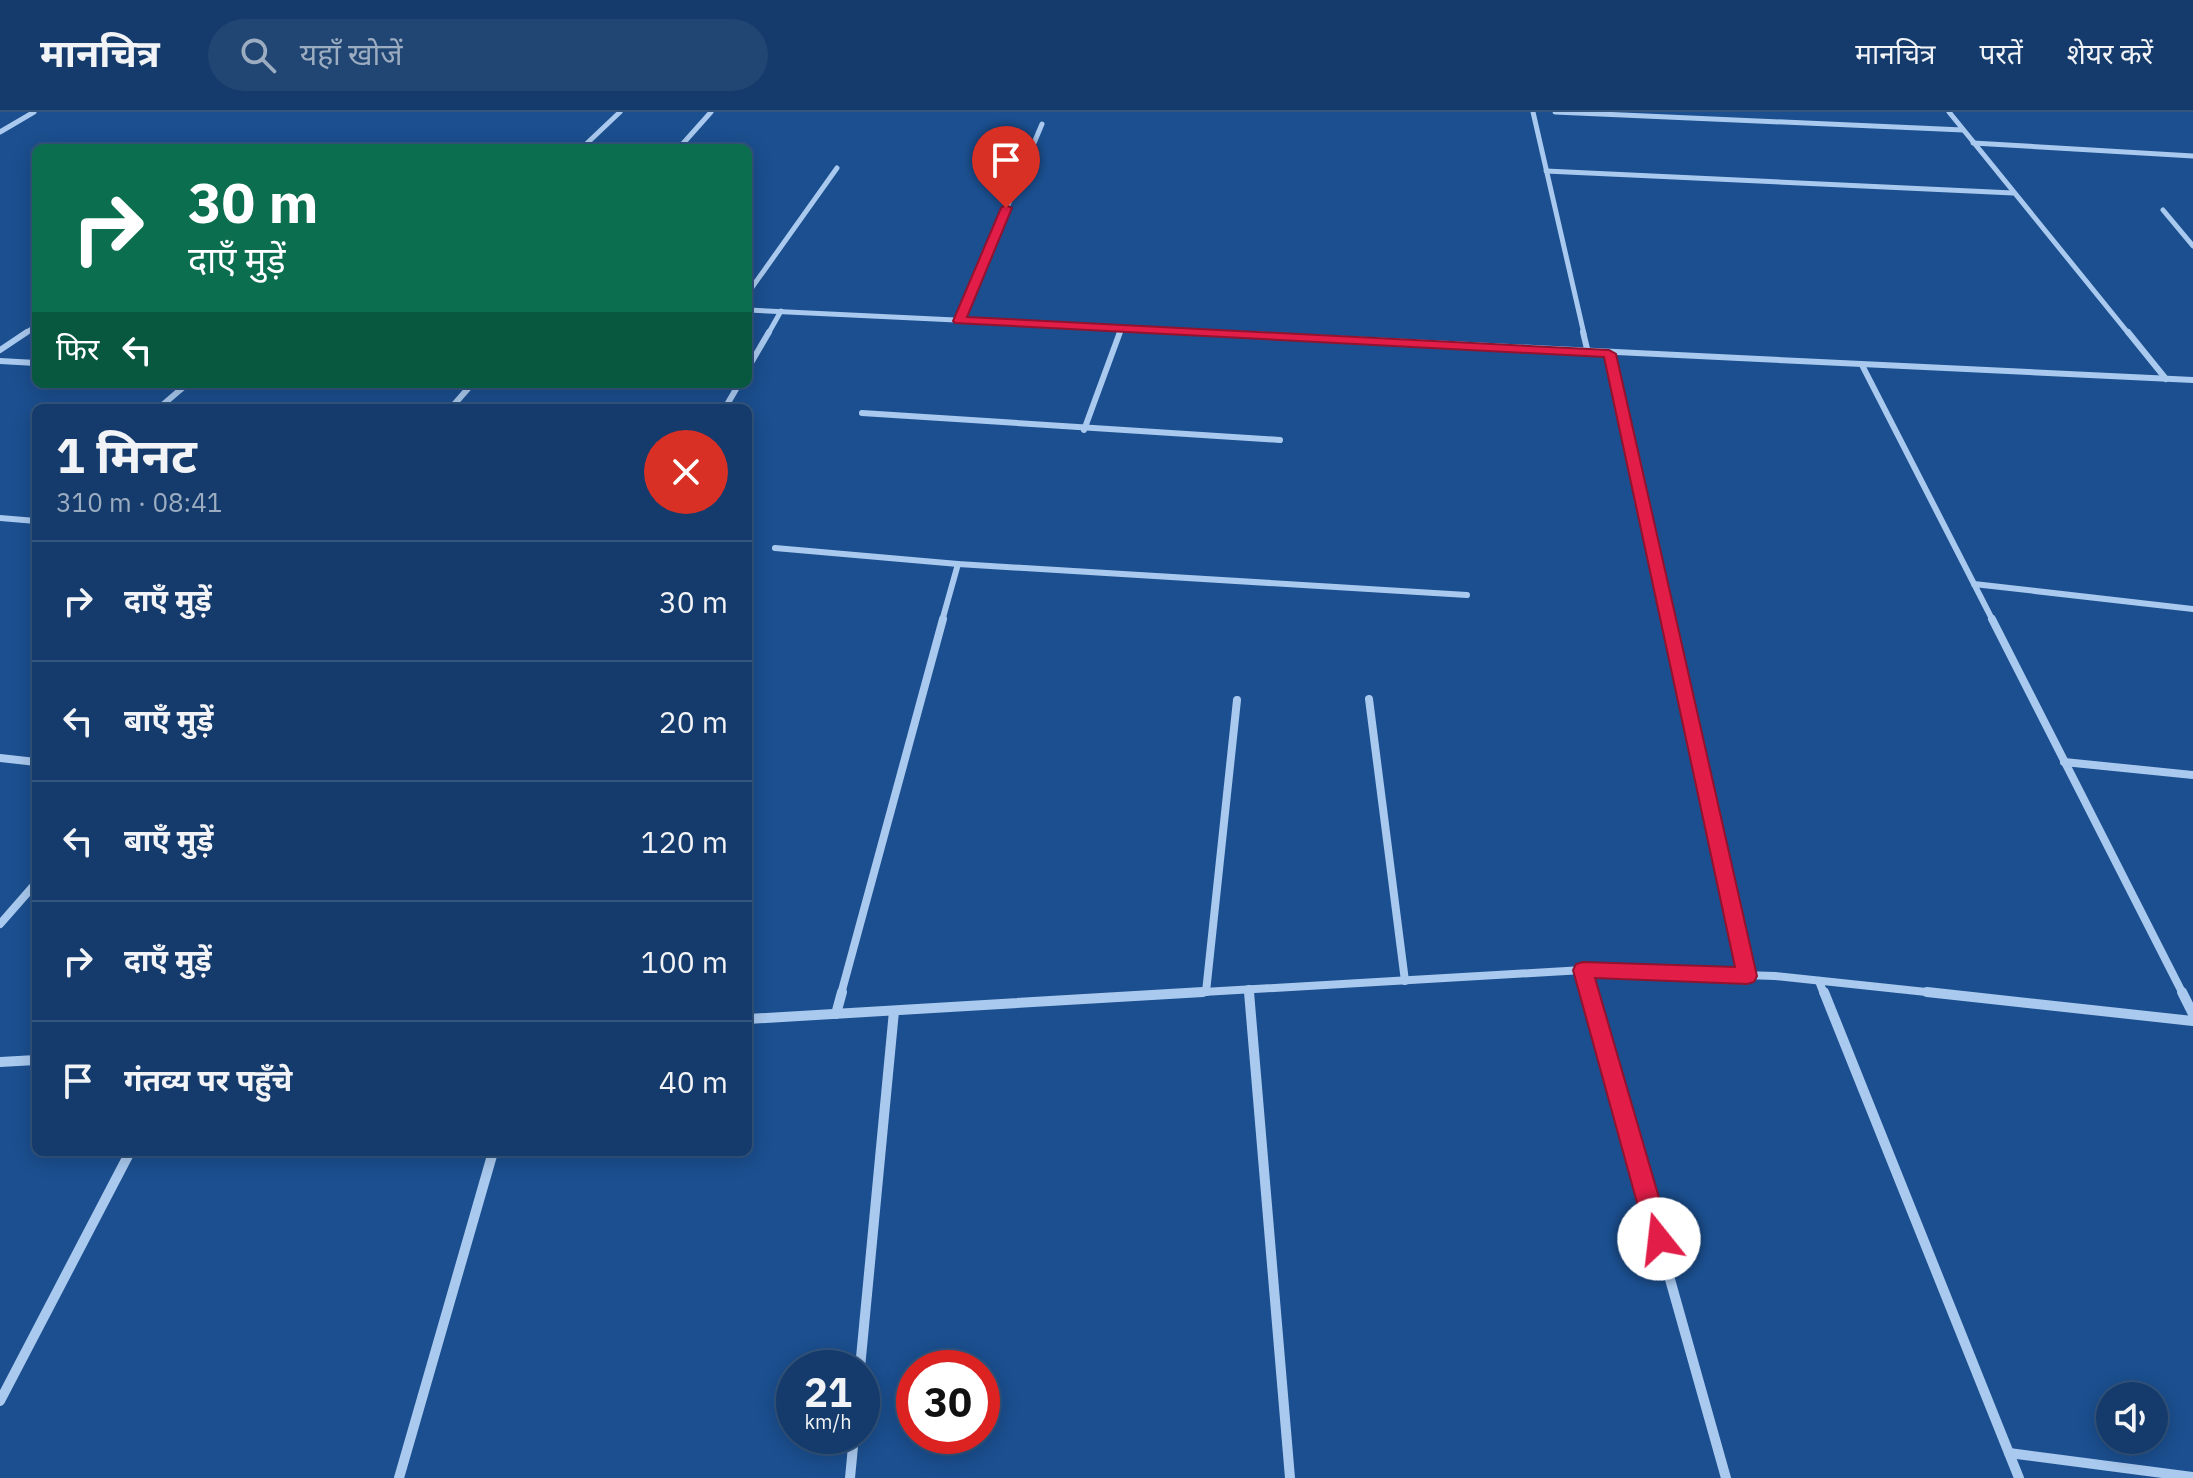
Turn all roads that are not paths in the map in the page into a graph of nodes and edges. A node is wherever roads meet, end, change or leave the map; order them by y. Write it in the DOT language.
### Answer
graph roads {
  1 [pos="34,112"];
  2 [pos="620,112"];
  3 [pos="711,112"];
  4 [pos="1533,112"];
  5 [pos="1555,112"];
  6 [pos="1949,112"];
  7 [pos="1042,124"];
  8 [pos="1963,130"];
  9 [pos="0,132"];
  10 [pos="1973,143"];
  11 [pos="586,144"];
  12 [pos="683,144"];
  13 [pos="2193,156"];
  14 [pos="837,168"];
  15 [pos="1546,171"];
  16 [pos="2013,193"];
  17 [pos="2163,210"];
  18 [pos="2193,246"];
  19 [pos="752,287"];
  20 [pos="752,310"];
  21 [pos="781,311"];
  22 [pos="959,321"];
  23 [pos="32,329"];
  24 [pos="1121,329"];
  25 [pos="0,350"];
  26 [pos="1588,353"];
  27 [pos="1609,354"];
  28 [pos="0,361"];
  29 [pos="752,361"];
  30 [pos="32,363"];
  31 [pos="1862,365"];
  32 [pos="2166,379"];
  33 [pos="2193,380"];
  34 [pos="182,388"];
  35 [pos="468,388"];
  36 [pos="164,404"];
  37 [pos="454,404"];
  38 [pos="862,413"];
  39 [pos="1084,430"];
  40 [pos="1280,440"];
  41 [pos="0,518"];
  42 [pos="32,521"];
  43 [pos="775,548"];
  44 [pos="958,564"];
  45 [pos="1974,584"];
  46 [pos="1467,595"];
  47 [pos="2193,609"];
  48 [pos="1369,699"];
  49 [pos="1237,700"];
  50 [pos="0,758"];
  51 [pos="32,762"];
  52 [pos="2064,762"];
  53 [pos="2193,775"];
  54 [pos="32,888"];
  55 [pos="0,924"];
  56 [pos="1583,970"];
  57 [pos="1747,976"];
  58 [pos="1405,981"];
  59 [pos="1819,981"];
  60 [pos="1249,989"];
  61 [pos="1206,992"];
  62 [pos="894,1011"];
  63 [pos="836,1014"];
  64 [pos="2193,1014"];
  65 [pos="752,1019"];
  66 [pos="2193,1021"];
  67 [pos="32,1060"];
  68 [pos="0,1062"];
  69 [pos="128,1156"];
  70 [pos="492,1156"];
  71 [pos="862,1350"];
  72 [pos="0,1401"];
  73 [pos="2009,1453"];
  74 [pos="852,1454"];
  75 [pos="2193,1477"];
  76 [pos="399,1478"];
  77 [pos="850,1478"];
  78 [pos="1290,1478"];
  79 [pos="1726,1478"];
  80 [pos="2019,1478"];
  1 -- 9 [label="street"];
  2 -- 11 [label="street"];
  3 -- 12 [label="street"];
  4 -- 15 [label="street"];
  5 -- 8 [label="street"];
  6 -- 8 [label="street"];
  7 -- 22 [label="street"];
  8 -- 10 [label="street"];
  10 -- 13 [label="street"];
  10 -- 16 [label="street"];
  14 -- 19 [label="street"];
  15 -- 16 [label="street"];
  15 -- 26 [label="street"];
  16 -- 32 [label="street"];
  17 -- 18 [label="street"];
  20 -- 21 [label="street"];
  21 -- 22 [label="street"];
  21 -- 29 [label="street"];
  22 -- 24 [label="street"];
  23 -- 25 [label="street"];
  24 -- 26 [label="street"];
  24 -- 39 [label="street"];
  26 -- 27 [label="street"];
  27 -- 31 [label="street"];
  27 -- 57 [label="street"];
  28 -- 30 [label="street"];
  31 -- 32 [label="street"];
  31 -- 45 [label="street"];
  32 -- 33 [label="street"];
  34 -- 36 [label="street"];
  35 -- 37 [label="street"];
  38 -- 39 [label="street"];
  39 -- 40 [label="street"];
  41 -- 42 [label="street"];
  43 -- 44 [label="street"];
  44 -- 46 [label="street"];
  44 -- 63 [label="street"];
  45 -- 47 [label="street"];
  45 -- 52 [label="street"];
  48 -- 58 [label="street"];
  49 -- 61 [label="street"];
  50 -- 51 [label="street"];
  52 -- 53 [label="street"];
  52 -- 64 [label="street"];
  54 -- 55 [label="street"];
  56 -- 57 [label="street"];
  56 -- 58 [label="street"];
  56 -- 79 [label="street"];
  57 -- 59 [label="street"];
  58 -- 60 [label="street"];
  59 -- 66 [label="street"];
  59 -- 73 [label="street"];
  60 -- 61 [label="street"];
  60 -- 78 [label="street"];
  61 -- 62 [label="street"];
  62 -- 63 [label="street"];
  62 -- 71 [label="street"];
  63 -- 65 [label="street"];
  67 -- 68 [label="street"];
  69 -- 72 [label="street"];
  70 -- 76 [label="street"];
  73 -- 75 [label="street"];
  73 -- 80 [label="street"];
  74 -- 77 [label="street"];
}
